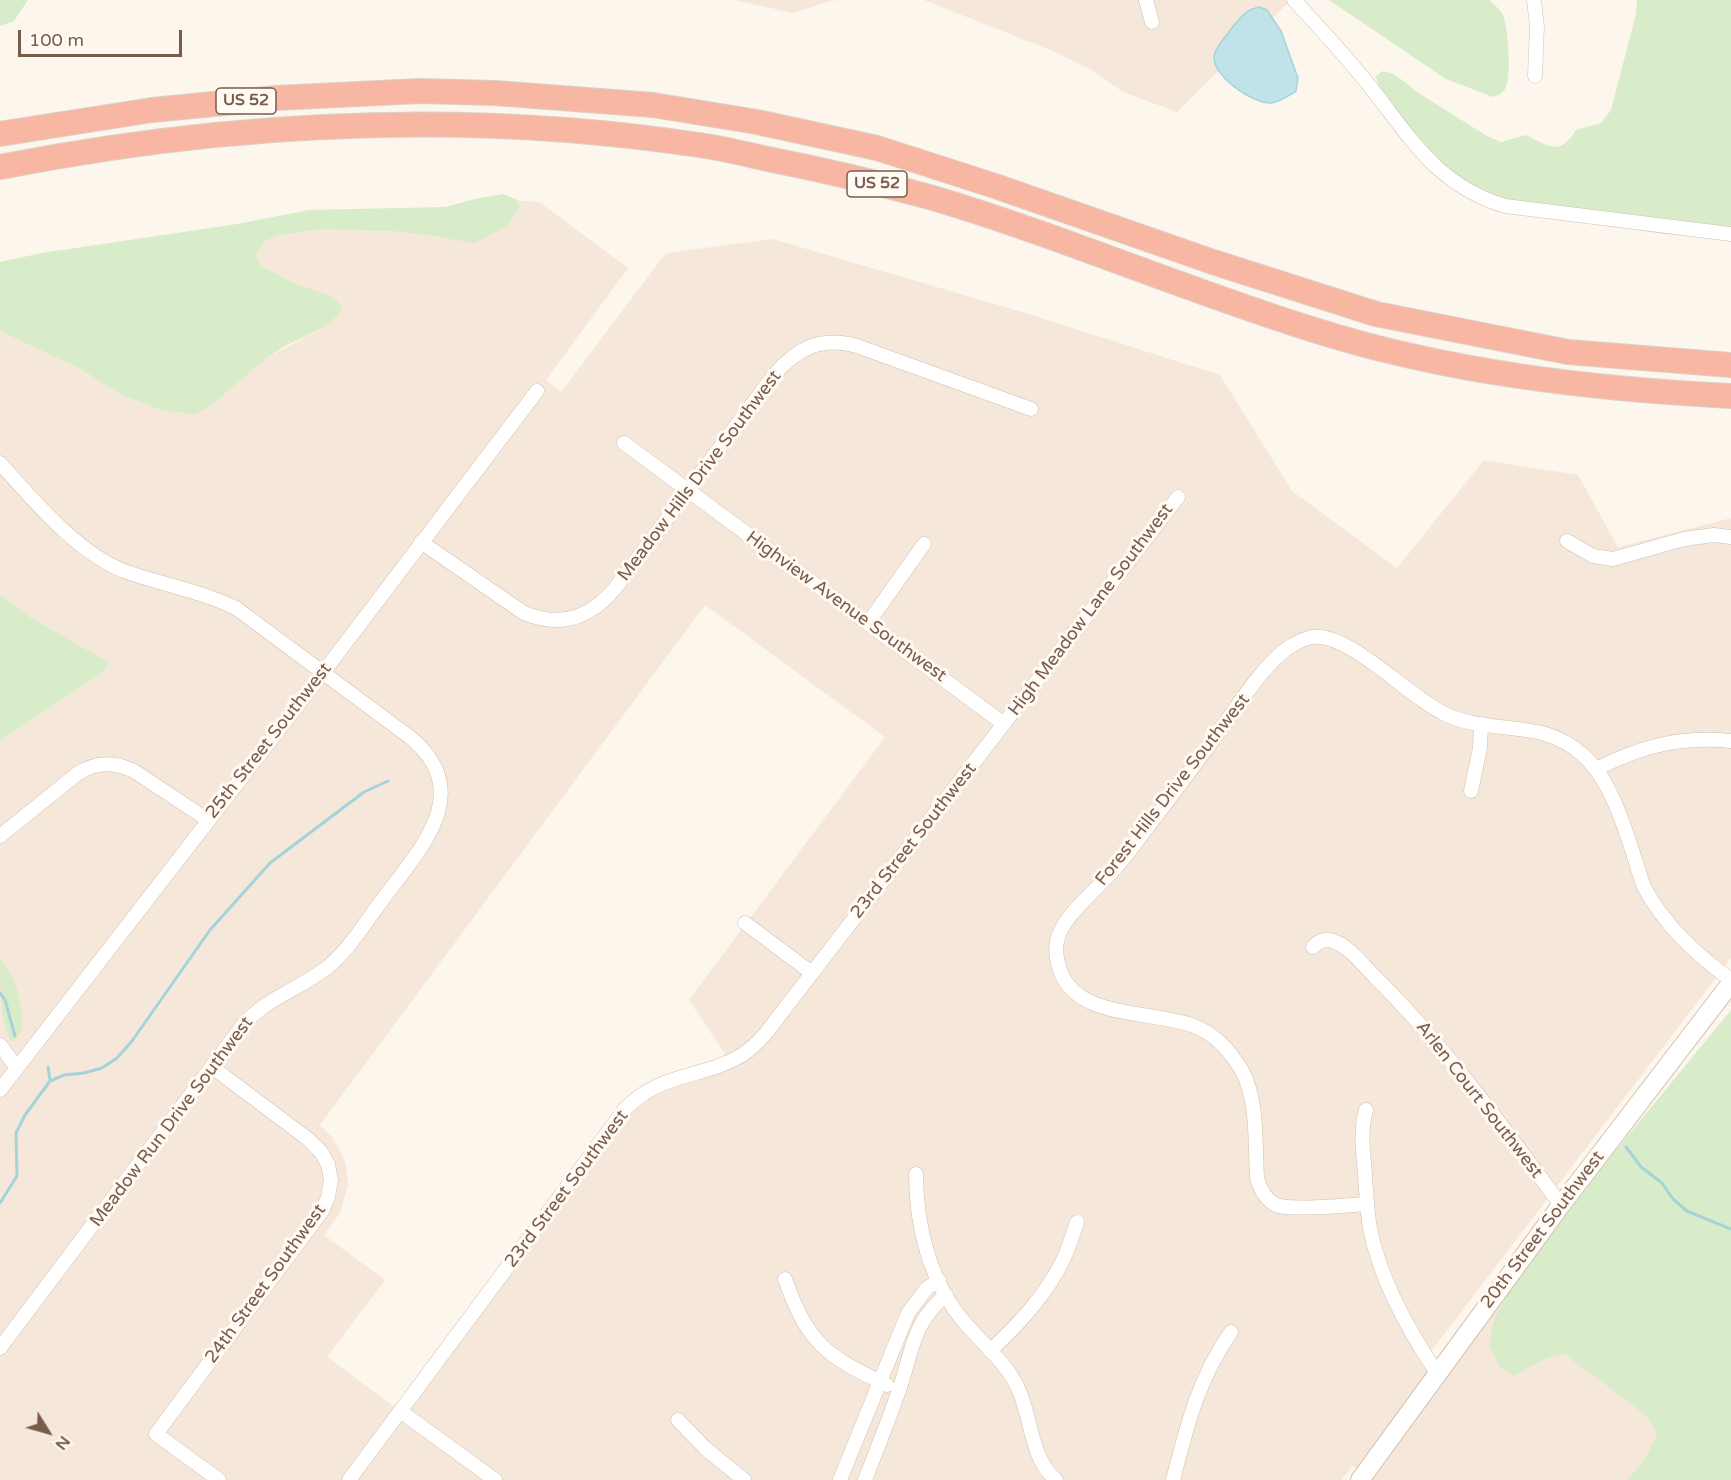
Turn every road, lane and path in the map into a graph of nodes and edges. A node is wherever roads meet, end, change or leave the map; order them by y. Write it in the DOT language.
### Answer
graph roads {
  1 [pos="1146,0"];
  2 [pos="1294,0"];
  3 [pos="1534,0"];
  4 [pos="1152,22"];
  5 [pos="1535,75"];
  6 [pos="0,134"];
  7 [pos="0,167"];
  8 [pos="1731,234"];
  9 [pos="1731,365"];
  10 [pos="537,391"];
  11 [pos="1731,396"];
  12 [pos="1031,409"];
  13 [pos="624,443"];
  14 [pos="2,470"];
  15 [pos="687,490"];
  16 [pos="1178,496"];
  17 [pos="1731,537"];
  18 [pos="1567,541"];
  19 [pos="421,542"];
  20 [pos="924,544"];
  21 [pos="868,623"];
  22 [pos="322,674"];
  23 [pos="1004,724"];
  24 [pos="1481,724"];
  25 [pos="1731,741"];
  26 [pos="1596,769"];
  27 [pos="1471,791"];
  28 [pos="208,820"];
  29 [pos="0,836"];
  30 [pos="745,923"];
  31 [pos="1313,947"];
  32 [pos="812,973"];
  33 [pos="1731,981"];
  34 [pos="0,1045"];
  35 [pos="212,1067"];
  36 [pos="17,1068"];
  37 [pos="0,1090"];
  38 [pos="1366,1110"];
  39 [pos="916,1174"];
  40 [pos="1367,1204"];
  41 [pos="1561,1205"];
  42 [pos="1077,1222"];
  43 [pos="785,1279"];
  44 [pos="939,1280"];
  45 [pos="946,1295"];
  46 [pos="1231,1332"];
  47 [pos="0,1348"];
  48 [pos="990,1351"];
  49 [pos="1437,1373"];
  50 [pos="881,1383"];
  51 [pos="899,1391"];
  52 [pos="400,1411"];
  53 [pos="678,1420"];
  54 [pos="219,1480"];
  55 [pos="349,1480"];
  56 [pos="495,1480"];
  57 [pos="744,1480"];
  58 [pos="840,1480"];
  59 [pos="865,1480"];
  60 [pos="1056,1480"];
  61 [pos="1173,1480"];
  62 [pos="1360,1480"];
  1 -- 4 [label="street"];
  2 -- 8 [label="street"];
  3 -- 5 [label="street"];
  6 -- 9 [label="highway, US 52"];
  7 -- 11 [label="highway, US 52"];
  10 -- 19 [label="street, 25th Street Southwest"];
  12 -- 15 [label="street, Meadow Hills Drive Southwest"];
  13 -- 15 [label="street, Highview Avenue Southwest"];
  14 -- 22 [label="street, Meadow Run Drive Southwest"];
  15 -- 19 [label="street, Meadow Hills Drive Southwest"];
  15 -- 21 [label="street, Highview Avenue Southwest"];
  16 -- 23 [label="street, High Meadow Lane Southwest"];
  17 -- 18 [label="street"];
  19 -- 22 [label="street, 25th Street Southwest"];
  20 -- 21 [label="street"];
  21 -- 23 [label="street, Highview Avenue Southwest"];
  22 -- 28 [label="street, 25th Street Southwest"];
  22 -- 35 [label="street, Meadow Run Drive Southwest"];
  23 -- 32 [label="street, 23rd Street Southwest"];
  24 -- 26 [label="street, Forest Hills Drive Southwest"];
  24 -- 27 [label="street"];
  24 -- 40 [label="street, Forest Hills Drive Southwest"];
  25 -- 26 [label="street"];
  26 -- 33 [label="street, Forest Hills Drive Southwest"];
  28 -- 29 [label="street"];
  28 -- 36 [label="street, 25th Street Southwest"];
  30 -- 32 [label="street"];
  31 -- 41 [label="street, Arlen Court Southwest"];
  32 -- 52 [label="street, 23rd Street Southwest"];
  33 -- 41 [label="street, 20th Street Southwest"];
  34 -- 36 [label="street"];
  35 -- 47 [label="street, Meadow Run Drive Southwest"];
  35 -- 54 [label="street, 24th Street Southwest"];
  36 -- 37 [label="street, 25th Street Southwest"];
  38 -- 40 [label="street"];
  39 -- 44 [label="street"];
  40 -- 49 [label="street"];
  41 -- 49 [label="street, 20th Street Southwest"];
  42 -- 48 [label="street"];
  43 -- 50 [label="street"];
  44 -- 45 [label="street"];
  44 -- 50 [label="street"];
  45 -- 48 [label="street"];
  45 -- 51 [label="street"];
  46 -- 61 [label="street"];
  48 -- 60 [label="street"];
  49 -- 62 [label="street, 20th Street Southwest"];
  50 -- 51 [label="street"];
  50 -- 58 [label="street"];
  51 -- 59 [label="street"];
  52 -- 55 [label="street, 23rd Street Southwest"];
  52 -- 56 [label="street"];
  53 -- 57 [label="street"];
}
